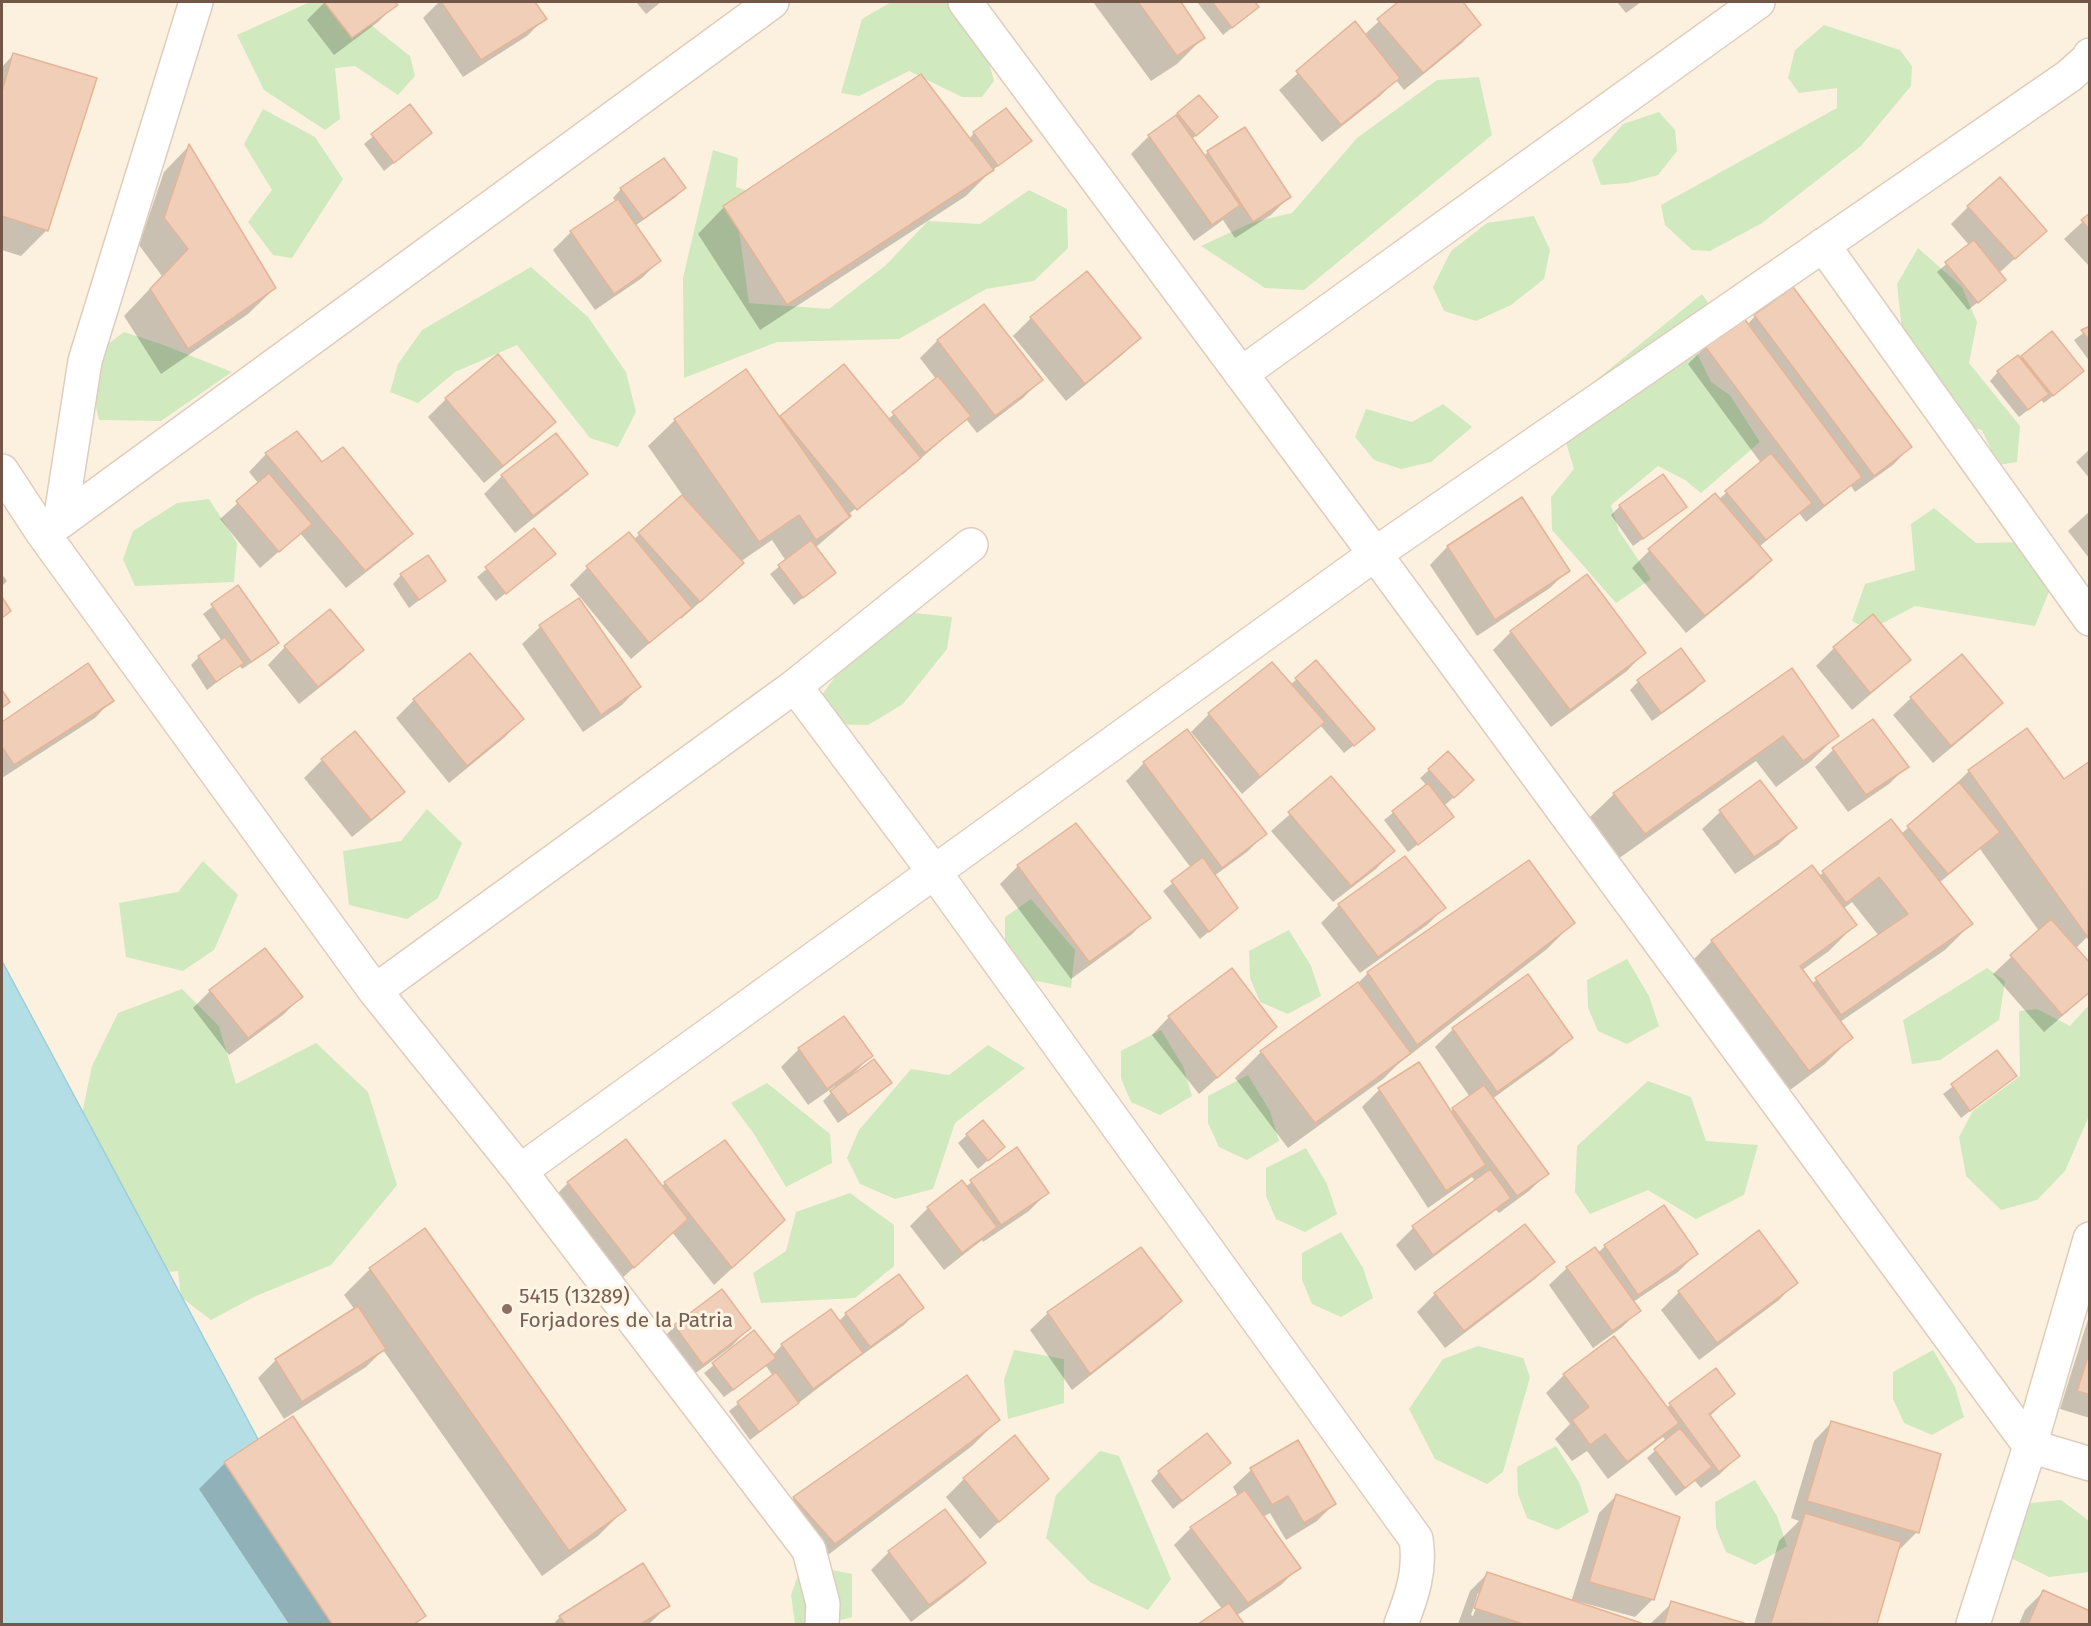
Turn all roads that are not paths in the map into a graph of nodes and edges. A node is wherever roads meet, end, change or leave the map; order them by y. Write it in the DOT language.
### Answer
graph roads {
  1 [pos="196,2"];
  2 [pos="772,2"];
  3 [pos="965,2"];
  4 [pos="1758,2"];
  5 [pos="2090,55"];
  6 [pos="1824,245"];
  7 [pos="1241,374"];
  8 [pos="2,471"];
  9 [pos="51,527"];
  10 [pos="971,545"];
  11 [pos="1375,554"];
  12 [pos="2090,620"];
  13 [pos="795,686"];
  14 [pos="935,873"];
  15 [pos="375,991"];
  16 [pos="520,1171"];
  17 [pos="2090,1239"];
  18 [pos="2030,1446"];
  19 [pos="2090,1464"];
  20 [pos="822,1624"];
  21 [pos="1401,1624"];
  22 [pos="1973,1624"];
  1 -- 9 [label="street"];
  2 -- 9 [label="street"];
  3 -- 7 [label="street"];
  4 -- 7 [label="street"];
  5 -- 6 [label="street"];
  6 -- 11 [label="street"];
  6 -- 12 [label="street"];
  7 -- 11 [label="street"];
  8 -- 9 [label="street"];
  9 -- 15 [label="street"];
  10 -- 13 [label="street"];
  11 -- 14 [label="street"];
  11 -- 18 [label="street"];
  13 -- 14 [label="street"];
  13 -- 15 [label="street"];
  14 -- 16 [label="street"];
  14 -- 21 [label="street"];
  15 -- 16 [label="street"];
  16 -- 20 [label="street"];
  17 -- 18 [label="street"];
  18 -- 19 [label="street"];
  18 -- 22 [label="street"];
}
